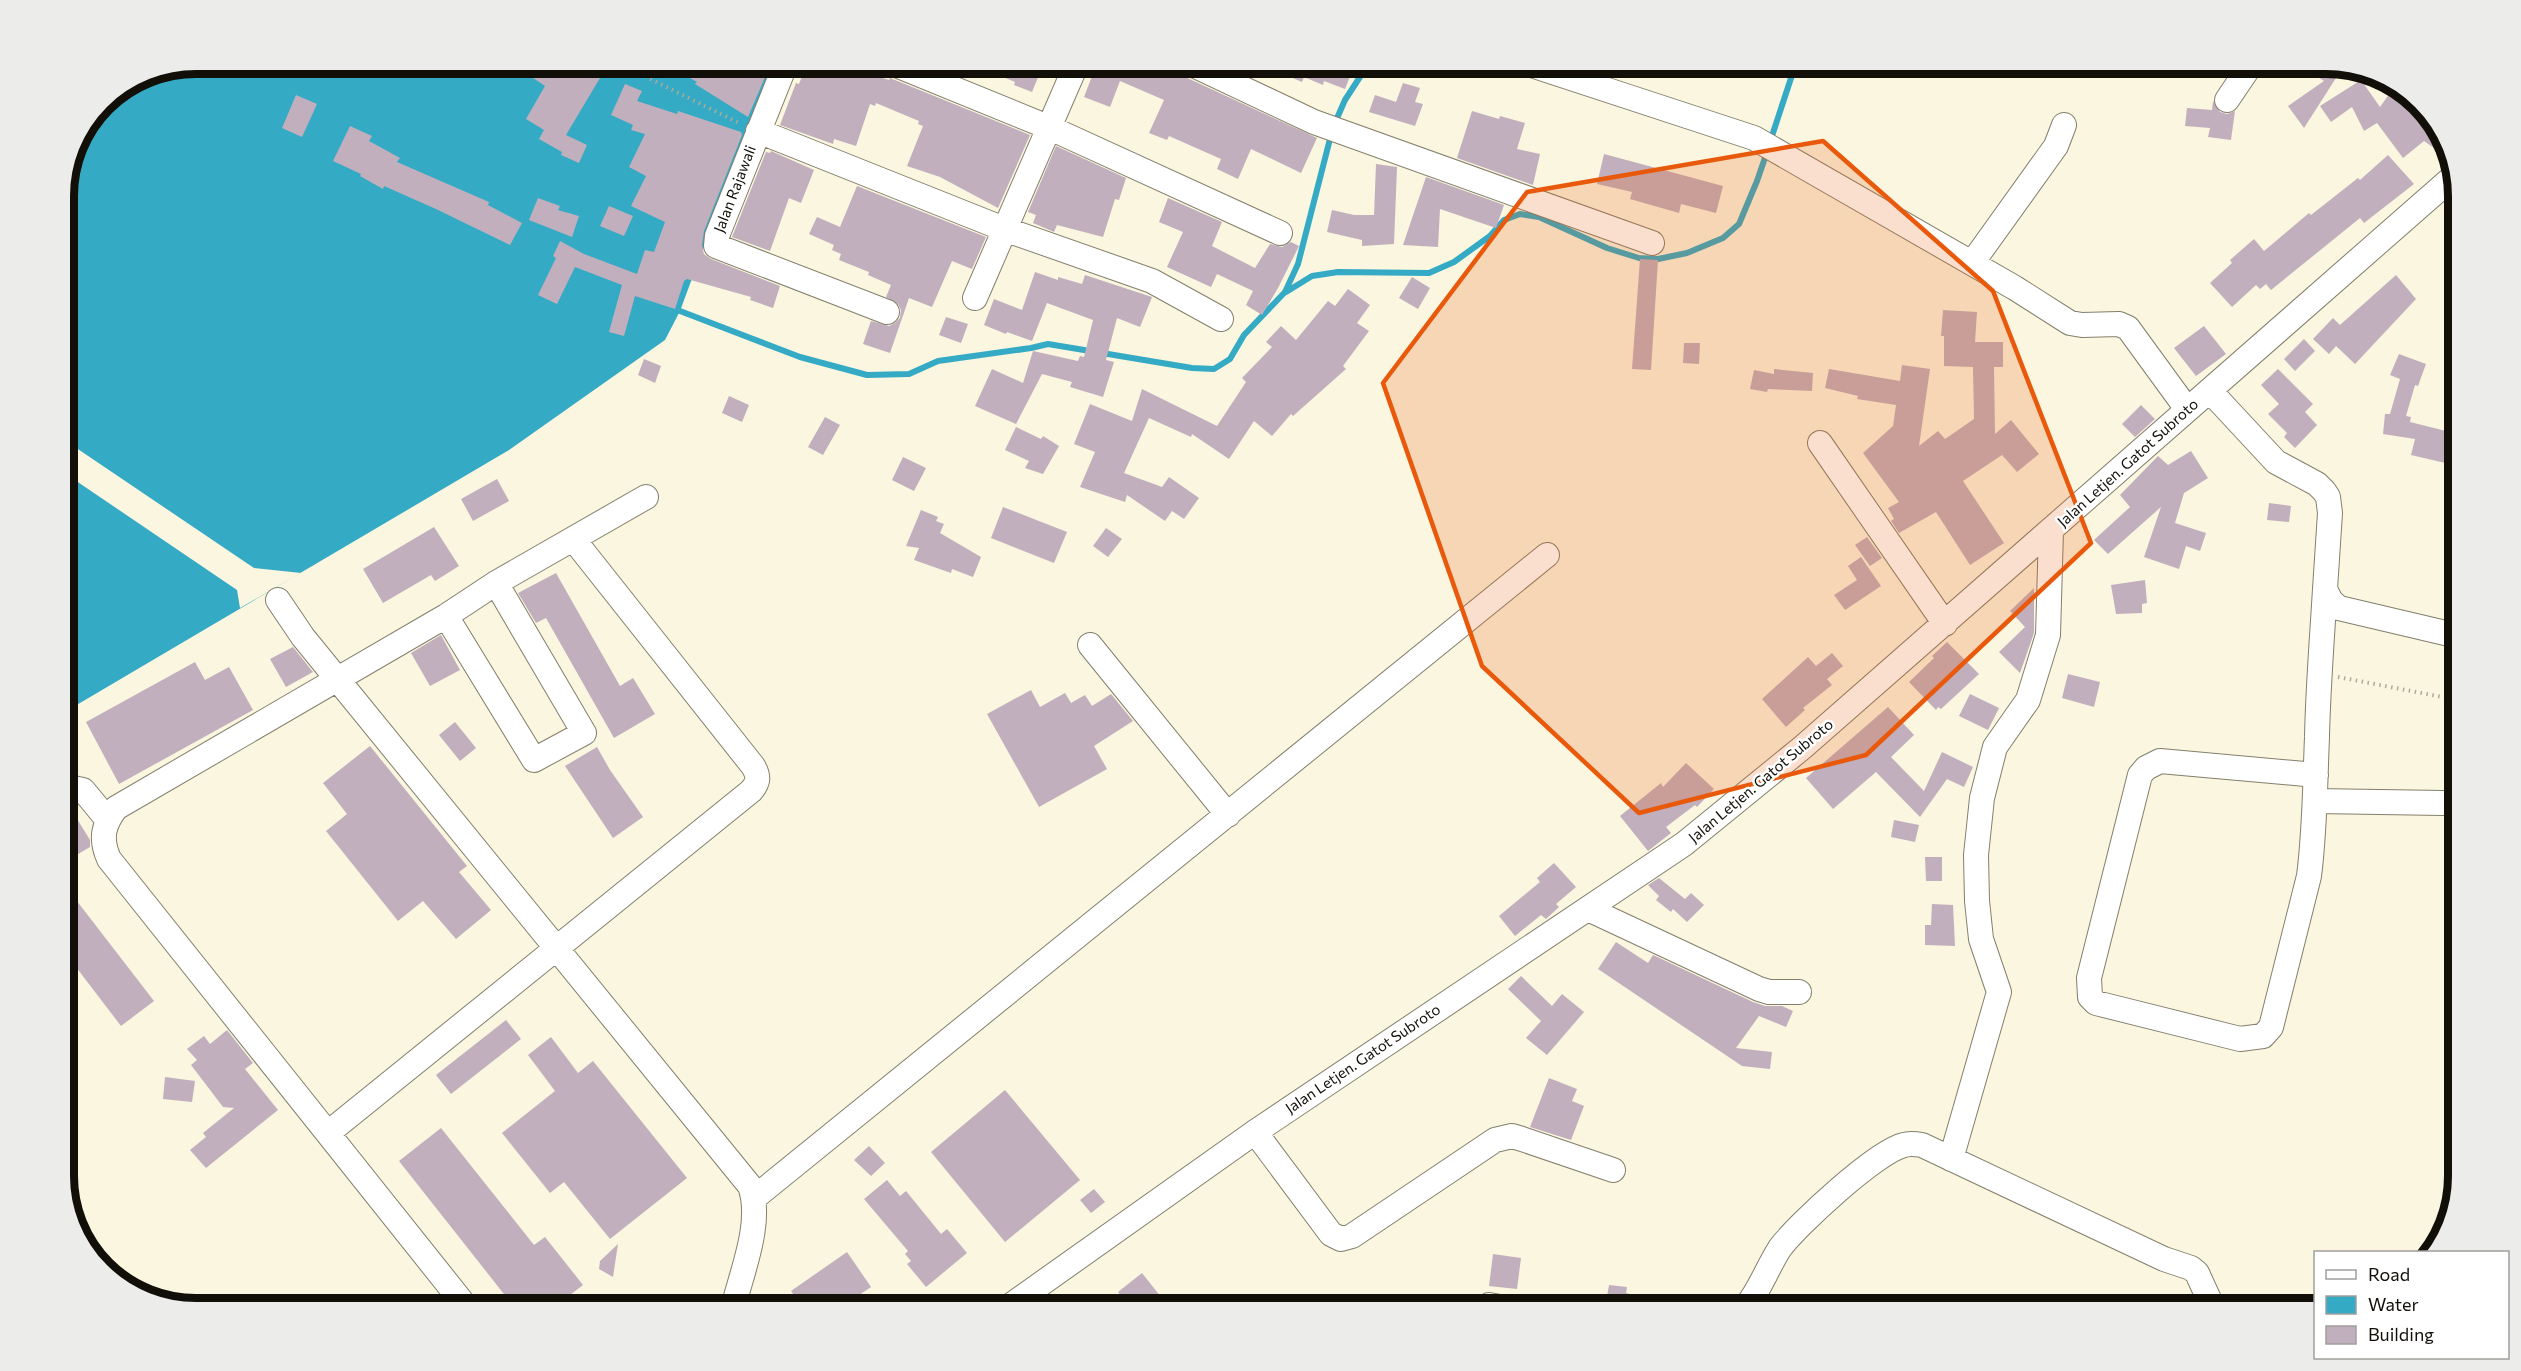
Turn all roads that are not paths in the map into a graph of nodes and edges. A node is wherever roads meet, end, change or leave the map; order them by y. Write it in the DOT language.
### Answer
graph roads {
  1 [pos="781,74"];
  2 [pos="918,74"];
  3 [pos="1072,74"];
  4 [pos="1212,74"];
  5 [pos="1559,74"];
  6 [pos="2245,74"];
  7 [pos="2227,100"];
  8 [pos="2064,125"];
  9 [pos="1048,127"];
  10 [pos="754,130"];
  11 [pos="2446,183"];
  12 [pos="1004,229"];
  13 [pos="1280,233"];
  14 [pos="1652,243"];
  15 [pos="1972,263"];
  16 [pos="975,298"];
  17 [pos="887,312"];
  18 [pos="1221,319"];
  19 [pos="2210,391"];
  20 [pos="2187,409"];
  21 [pos="1820,443"];
  22 [pos="646,497"];
  23 [pos="2051,531"];
  24 [pos="574,540"];
  25 [pos="1547,555"];
  26 [pos="496,583"];
  27 [pos="2325,589"];
  28 [pos="278,600"];
  29 [pos="446,616"];
  30 [pos="1945,624"];
  31 [pos="2447,634"];
  32 [pos="1090,645"];
  33 [pos="338,679"];
  34 [pos="2316,776"];
  35 [pos="74,788"];
  36 [pos="2315,801"];
  37 [pos="2442,803"];
  38 [pos="1228,814"];
  39 [pos="107,819"];
  40 [pos="1588,909"];
  41 [pos="558,949"];
  42 [pos="1799,992"];
  43 [pos="1255,1132"];
  44 [pos="328,1133"];
  45 [pos="1951,1159"];
  46 [pos="1613,1170"];
  47 [pos="754,1198"];
  48 [pos="459,1298"];
  49 [pos="736,1298"];
  50 [pos="1024,1298"];
  51 [pos="1754,1298"];
  52 [pos="2209,1298"];
  1 -- 10 [label="street, Jalan Rajawali"];
  2 -- 9 [label="street"];
  3 -- 9 [label="street"];
  4 -- 14 [label="street"];
  5 -- 15 [label="street"];
  6 -- 7 [label="street"];
  8 -- 15 [label="street"];
  9 -- 12 [label="street"];
  9 -- 13 [label="street"];
  10 -- 12 [label="street"];
  10 -- 17 [label="street, Jalan Rajawali"];
  11 -- 19 [label="street, Jalan Letjen. Gatot Subroto"];
  12 -- 16 [label="street"];
  12 -- 18 [label="street"];
  15 -- 20 [label="street"];
  19 -- 20 [label="street, Jalan Letjen. Gatot Subroto"];
  19 -- 27 [label="street"];
  20 -- 23 [label="street, Jalan Letjen. Gatot Subroto"];
  21 -- 30 [label="street"];
  22 -- 24 [label="street"];
  23 -- 30 [label="street, Jalan Letjen. Gatot Subroto"];
  23 -- 45 [label="street"];
  24 -- 26 [label="street"];
  24 -- 41 [label="street"];
  25 -- 38 [label="street"];
  26 -- 29 [label="street"];
  26 -- 29 [label="street"];
  27 -- 31 [label="street"];
  27 -- 34 [label="street"];
  28 -- 33 [label="street"];
  29 -- 33 [label="street"];
  30 -- 40 [label="street, Jalan Letjen. Gatot Subroto"];
  32 -- 38 [label="street"];
  33 -- 39 [label="street"];
  33 -- 41 [label="street"];
  34 -- 36 [label="street"];
  34 -- 36 [label="street"];
  35 -- 39 [label="street"];
  36 -- 37 [label="street"];
  38 -- 47 [label="street"];
  39 -- 44 [label="street"];
  40 -- 42 [label="street"];
  40 -- 43 [label="street, Jalan Letjen. Gatot Subroto"];
  41 -- 44 [label="street"];
  41 -- 47 [label="street"];
  43 -- 46 [label="street"];
  43 -- 50 [label="street, Jalan Letjen. Gatot Subroto"];
  44 -- 48 [label="street"];
  45 -- 51 [label="street"];
  45 -- 52 [label="street"];
  47 -- 49 [label="street"];
}
